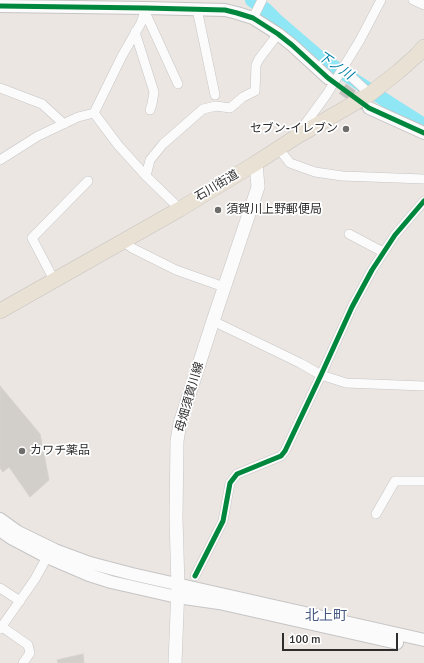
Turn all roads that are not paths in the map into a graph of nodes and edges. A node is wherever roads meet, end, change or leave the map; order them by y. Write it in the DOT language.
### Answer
graph roads {
  1 [pos="262,0"];
  2 [pos="381,0"];
  3 [pos="413,0"];
  4 [pos="424,5"];
  5 [pos="0,7"];
  6 [pos="197,9"];
  7 [pos="146,10"];
  8 [pos="253,18"];
  9 [pos="135,32"];
  10 [pos="278,34"];
  11 [pos="424,47"];
  12 [pos="343,67"];
  13 [pos="328,78"];
  14 [pos="178,84"];
  15 [pos="0,88"];
  16 [pos="215,95"];
  17 [pos="370,101"];
  18 [pos="150,110"];
  19 [pos="94,113"];
  20 [pos="64,124"];
  21 [pos="424,134"];
  22 [pos="296,137"];
  23 [pos="279,149"];
  24 [pos="0,160"];
  25 [pos="256,163"];
  26 [pos="146,176"];
  27 [pos="424,179"];
  28 [pos="88,181"];
  29 [pos="424,201"];
  30 [pos="180,209"];
  31 [pos="349,234"];
  32 [pos="123,242"];
  33 [pos="383,252"];
  34 [pos="54,280"];
  35 [pos="224,287"];
  36 [pos="0,311"];
  37 [pos="213,321"];
  38 [pos="321,375"];
  39 [pos="424,386"];
  40 [pos="424,481"];
  41 [pos="376,514"];
  42 [pos="0,519"];
  43 [pos="0,530"];
  44 [pos="47,557"];
  45 [pos="195,576"];
  46 [pos="0,588"];
  47 [pos="177,589"];
  48 [pos="20,601"];
  49 [pos="1,628"];
  50 [pos="424,640"];
  51 [pos="424,649"];
  52 [pos="23,663"];
  53 [pos="175,663"];
  1 -- 8 [label="street"];
  2 -- 12 [label="street"];
  3 -- 4 [label="street"];
  5 -- 7 [label="street"];
  6 -- 7 [label="street"];
  6 -- 8 [label="street"];
  6 -- 16 [label="street"];
  7 -- 9 [label="street"];
  7 -- 14 [label="street"];
  8 -- 10 [label="street"];
  9 -- 18 [label="street"];
  9 -- 19 [label="street"];
  10 -- 13 [label="street"];
  10 -- 26 [label="street"];
  11 -- 17 [label="main road, 石川街道"];
  12 -- 17 [label="street"];
  12 -- 22 [label="street"];
  15 -- 20 [label="street"];
  17 -- 21 [label="street"];
  17 -- 22 [label="main road, 石川街道"];
  19 -- 20 [label="street"];
  19 -- 26 [label="street"];
  20 -- 24 [label="street"];
  22 -- 23 [label="main road, 石川街道"];
  23 -- 25 [label="main road, 石川街道"];
  23 -- 27 [label="street"];
  25 -- 30 [label="main road, 石川街道"];
  25 -- 35 [label="main road, 母畑須賀川線"];
  26 -- 30 [label="street"];
  28 -- 34 [label="street"];
  29 -- 33 [label="street"];
  30 -- 32 [label="main road, 石川街道"];
  31 -- 33 [label="street"];
  32 -- 34 [label="main road, 石川街道"];
  32 -- 35 [label="street"];
  33 -- 38 [label="street"];
  34 -- 36 [label="main road, 石川街道"];
  35 -- 37 [label="main road, 母畑須賀川線"];
  37 -- 38 [label="street"];
  37 -- 47 [label="main road, 母畑須賀川線"];
  38 -- 39 [label="street"];
  38 -- 45 [label="street"];
  40 -- 41 [label="street"];
  42 -- 47 [label="street"];
  43 -- 44 [label="street"];
  44 -- 47 [label="street"];
  44 -- 48 [label="street"];
  46 -- 48 [label="street"];
  47 -- 50 [label="street"];
  47 -- 51 [label="street"];
  47 -- 53 [label="main road, 母畑須賀川線"];
  48 -- 49 [label="street"];
  49 -- 52 [label="street"];
}
